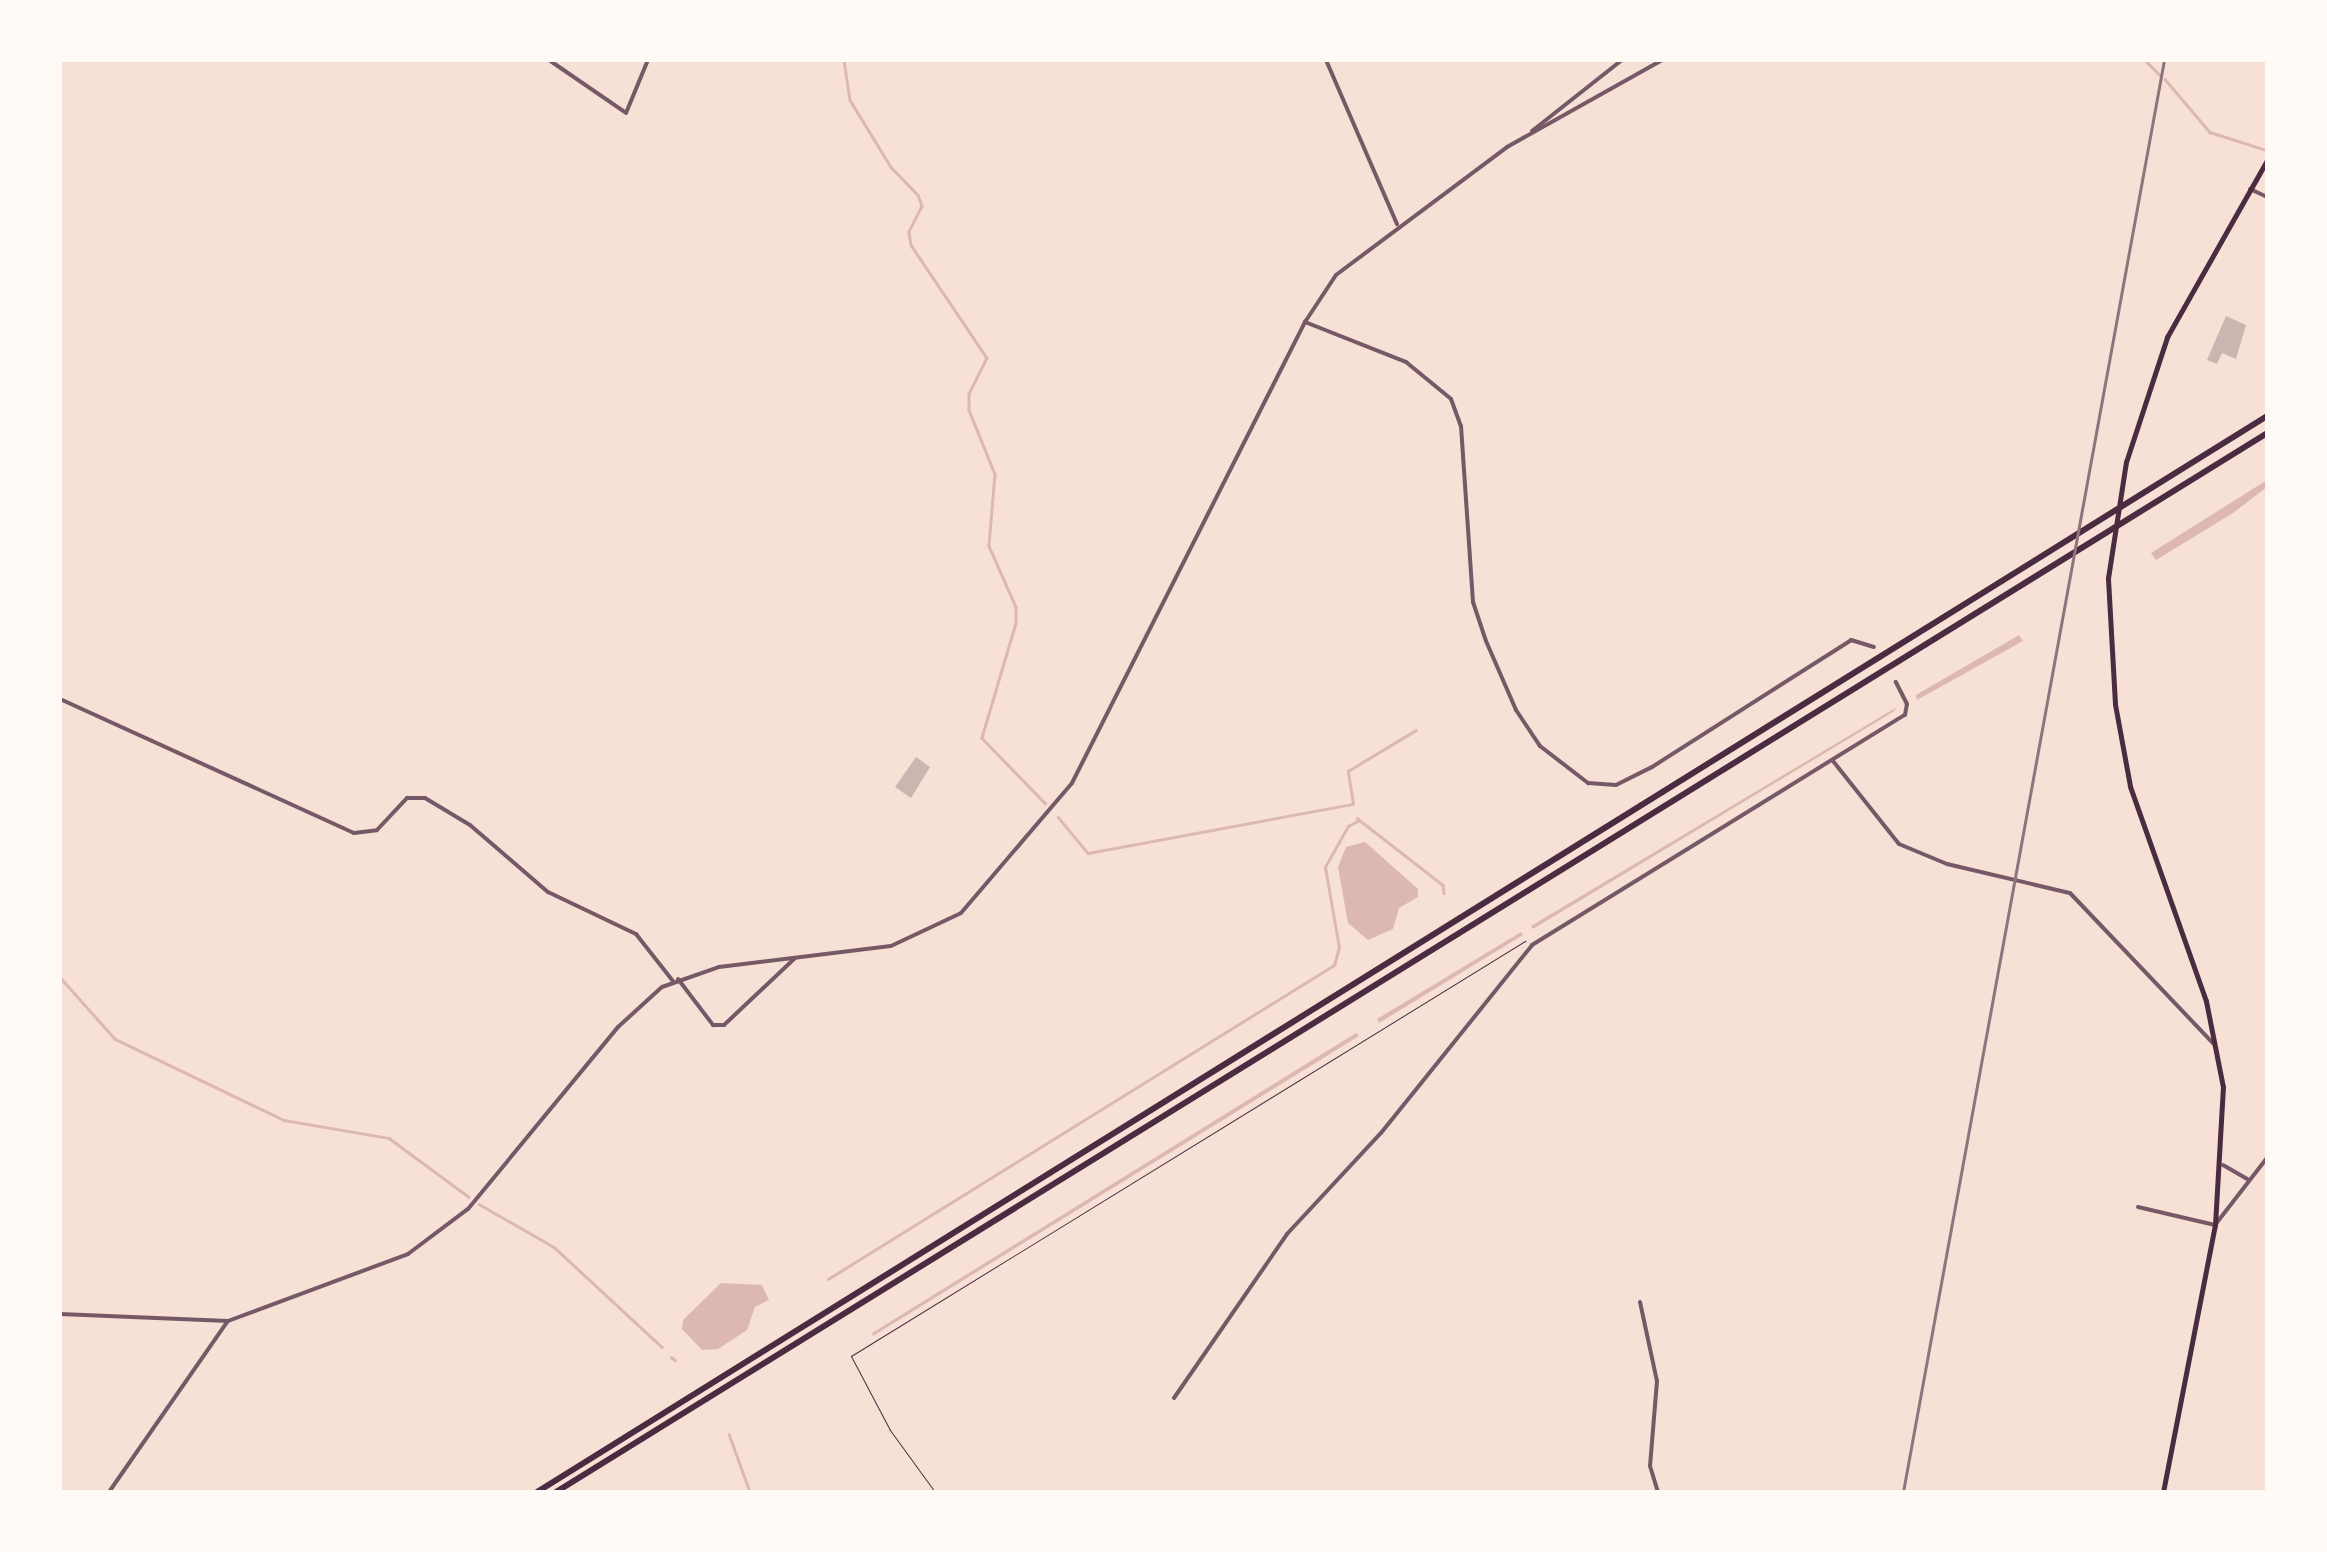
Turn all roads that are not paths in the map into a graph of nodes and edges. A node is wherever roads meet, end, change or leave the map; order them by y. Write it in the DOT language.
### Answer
graph roads {
  1 [pos="550,60"];
  2 [pos="648,60"];
  3 [pos="1326,60"];
  4 [pos="1622,60"];
  5 [pos="1662,60"];
  6 [pos="1532,131"];
  7 [pos="2267,160"];
  8 [pos="2250,189"];
  9 [pos="2267,196"];
  10 [pos="1397,224"];
  11 [pos="1305,322"];
  12 [pos="2267,416"];
  13 [pos="2267,433"];
  14 [pos="1874,647"];
  15 [pos="1896,682"];
  16 [pos="60,700"];
  17 [pos="1833,762"];
  18 [pos="795,958"];
  19 [pos="675,980"];
  20 [pos="2217,1047"];
  21 [pos="2267,1158"];
  22 [pos="2223,1164"];
  23 [pos="2246,1179"];
  24 [pos="2138,1207"];
  25 [pos="2216,1225"];
  26 [pos="1640,1302"];
  27 [pos="60,1314"];
  28 [pos="228,1320"];
  29 [pos="1174,1398"];
  30 [pos="109,1492"];
  31 [pos="537,1492"];
  32 [pos="556,1492"];
  33 [pos="1658,1492"];
  34 [pos="2163,1492"];
  1 -- 2 [label="street"];
  3 -- 10 [label="street"];
  4 -- 6 [label="street"];
  5 -- 6 [label="street"];
  6 -- 10 [label="street"];
  7 -- 8 [label="main road"];
  8 -- 9 [label="street"];
  8 -- 20 [label="main road"];
  10 -- 11 [label="street"];
  11 -- 14 [label="street"];
  11 -- 18 [label="street"];
  12 -- 31 [label="highway"];
  13 -- 32 [label="highway"];
  15 -- 17 [label="street"];
  16 -- 19 [label="street"];
  17 -- 20 [label="street"];
  17 -- 29 [label="street"];
  18 -- 19 [label="street"];
  18 -- 19 [label="street"];
  19 -- 28 [label="street"];
  20 -- 22 [label="main road"];
  21 -- 23 [label="street"];
  22 -- 23 [label="street"];
  22 -- 25 [label="main road"];
  23 -- 25 [label="street"];
  24 -- 25 [label="street"];
  25 -- 34 [label="main road"];
  26 -- 33 [label="street"];
  27 -- 28 [label="street"];
  28 -- 30 [label="street"];
}
